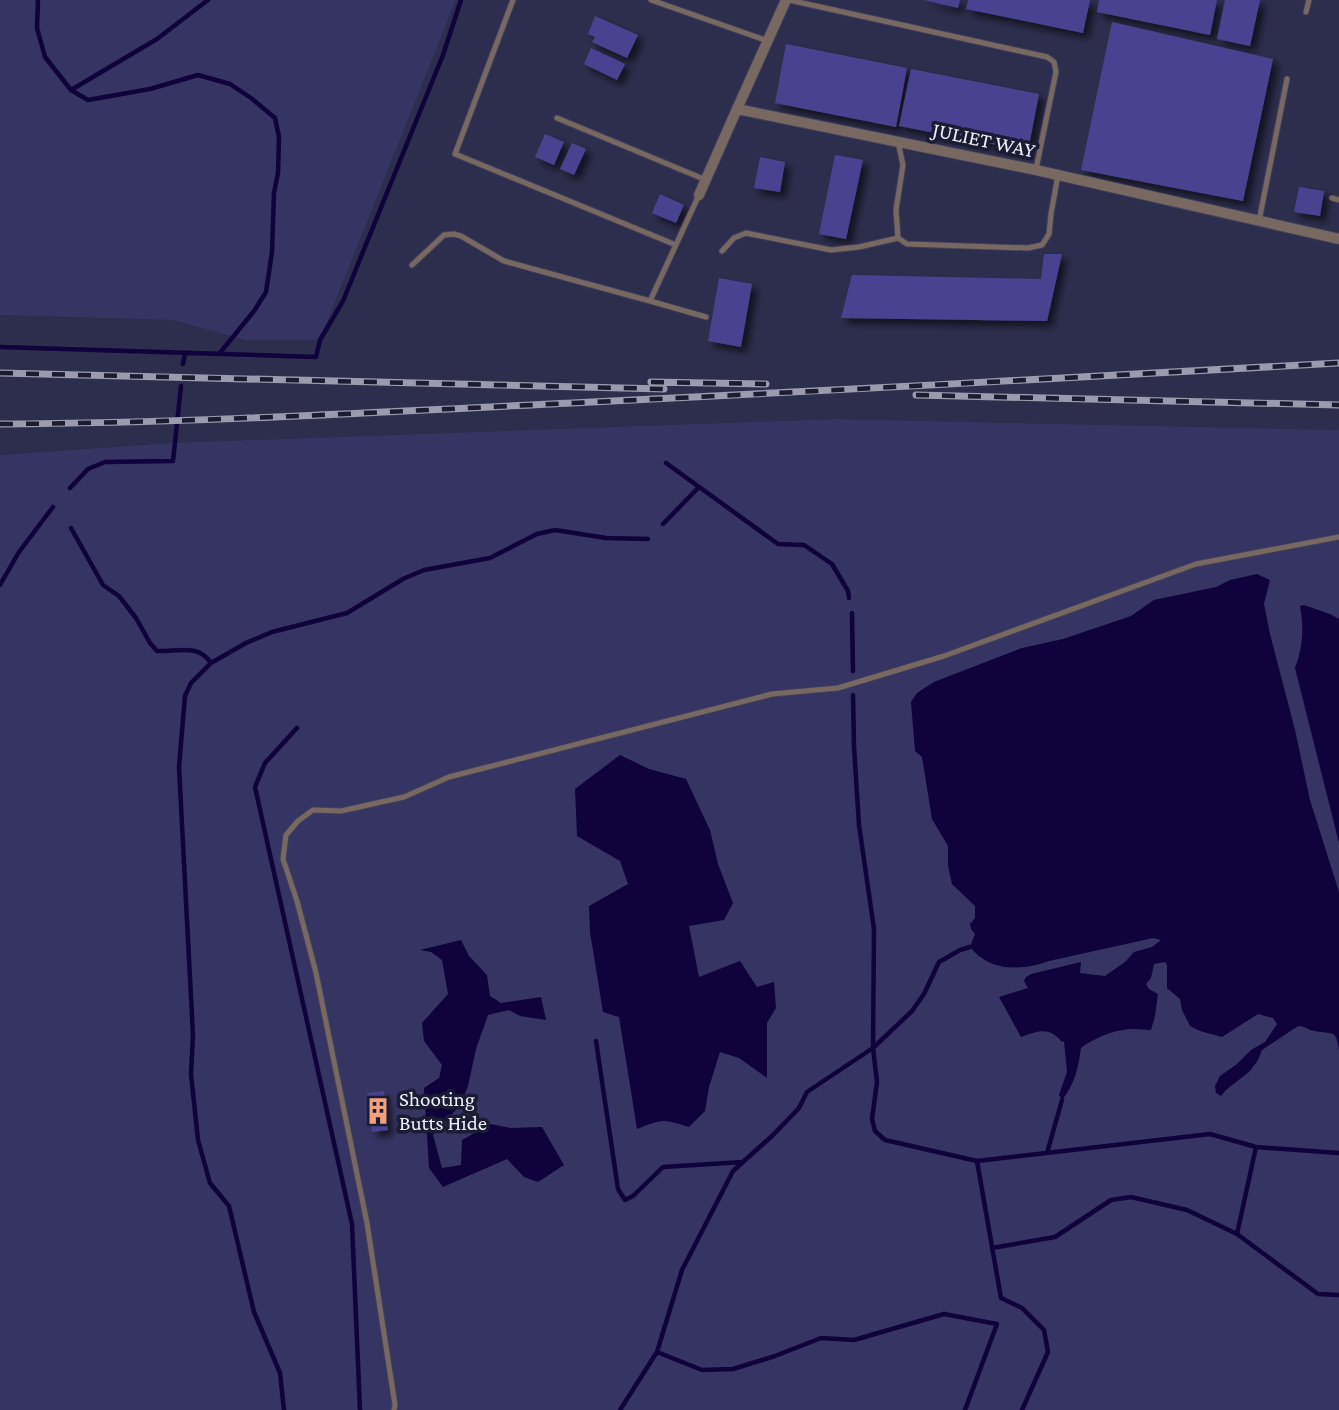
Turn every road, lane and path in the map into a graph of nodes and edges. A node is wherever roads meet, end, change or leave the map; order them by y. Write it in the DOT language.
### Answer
graph roads {
  1 [pos="513,0"];
  2 [pos="650,0"];
  3 [pos="788,0"];
  4 [pos="1309,0"];
  5 [pos="1306,12"];
  6 [pos="768,41"];
  7 [pos="1287,79"];
  8 [pos="737,109"];
  9 [pos="557,118"];
  10 [pos="898,142"];
  11 [pos="1036,170"];
  12 [pos="1058,175"];
  13 [pos="706,180"];
  14 [pos="699,195"];
  15 [pos="1332,198"];
  16 [pos="1339,200"];
  17 [pos="1259,220"];
  18 [pos="898,238"];
  19 [pos="1339,239"];
  20 [pos="676,246"];
  21 [pos="722,251"];
  22 [pos="412,264"];
  23 [pos="650,301"];
  24 [pos="706,317"];
  25 [pos="1339,537"];
  26 [pos="394,1410"];
  1 -- 20 [label="lane"];
  2 -- 6 [label="lane"];
  3 -- 6 [label="street"];
  3 -- 11 [label="lane"];
  4 -- 5 [label="lane"];
  6 -- 8 [label="street"];
  7 -- 17 [label="lane"];
  8 -- 10 [label="street, JULIET WAY"];
  8 -- 13 [label="street"];
  9 -- 13 [label="lane"];
  10 -- 11 [label="street, JULIET WAY"];
  10 -- 18 [label="lane"];
  11 -- 12 [label="street, JULIET WAY"];
  12 -- 17 [label="street, JULIET WAY"];
  12 -- 18 [label="lane"];
  13 -- 14 [label="street"];
  14 -- 20 [label="lane"];
  15 -- 16 [label="lane"];
  17 -- 19 [label="street, JULIET WAY"];
  18 -- 21 [label="lane"];
  20 -- 23 [label="lane"];
  22 -- 23 [label="lane"];
  23 -- 24 [label="lane"];
  25 -- 26 [label="lane"];
}
